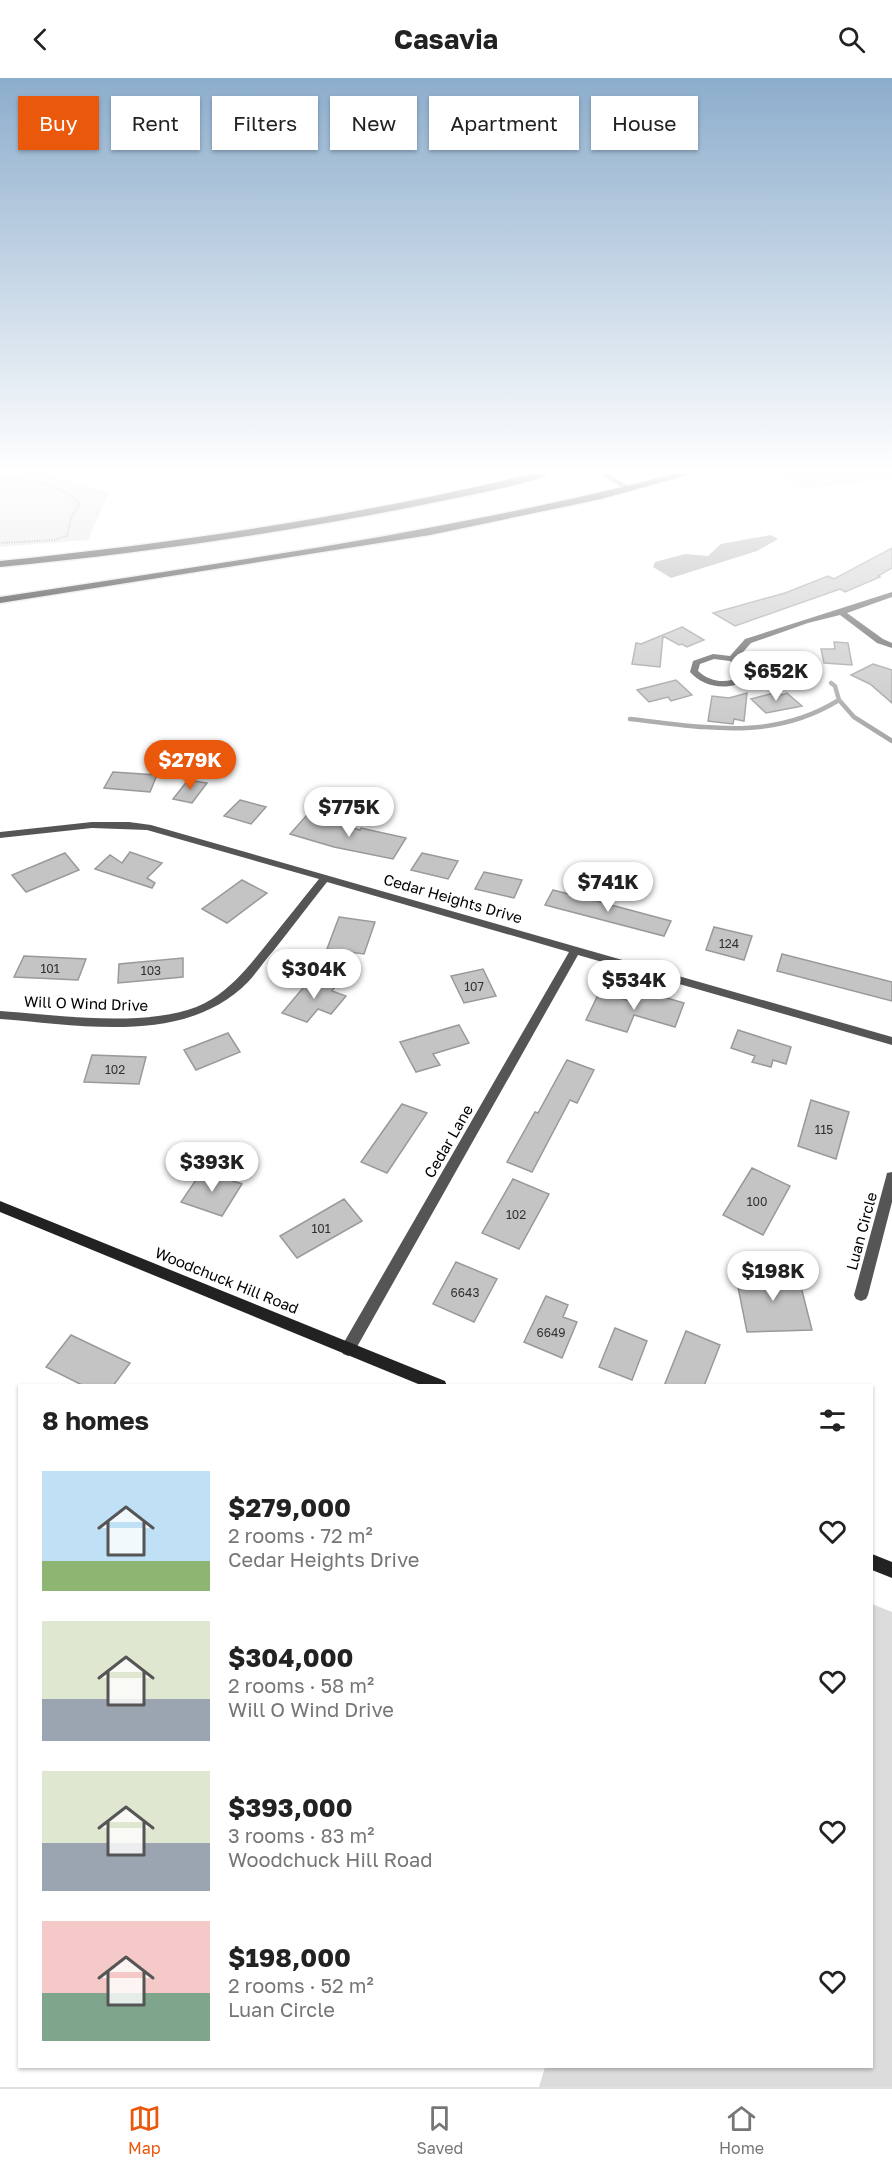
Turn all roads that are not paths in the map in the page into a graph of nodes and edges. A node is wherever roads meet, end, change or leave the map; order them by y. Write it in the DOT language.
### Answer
graph roads {
  1 [pos="204,568"];
  2 [pos="892,594"];
  3 [pos="0,600"];
  4 [pos="840,612"];
  5 [pos="892,646"];
  6 [pos="732,659"];
  7 [pos="0,835"];
  8 [pos="326,877"];
  9 [pos="576,949"];
  10 [pos="0,1015"];
  11 [pos="892,1041"];
  12 [pos="892,1177"];
  13 [pos="0,1206"];
  14 [pos="861,1295"];
  15 [pos="348,1348"];
  16 [pos="435,1384"];
  17 [pos="873,1562"];
  18 [pos="892,1570"];
  1 -- 3 [label="highway"];
  2 -- 4 [label="street"];
  4 -- 5 [label="street"];
  4 -- 6 [label="street"];
  6 -- 6 [label="street"];
  7 -- 8 [label="street, Cedar Heights Drive"];
  8 -- 9 [label="street, Cedar Heights Drive"];
  8 -- 10 [label="street, Will O Wind Drive"];
  9 -- 11 [label="street, Cedar Heights Drive"];
  9 -- 15 [label="street, Cedar Lane"];
  12 -- 14 [label="street, Luan Circle"];
  13 -- 15 [label="street, Woodchuck Hill Road"];
  15 -- 16 [label="street, Woodchuck Hill Road"];
  17 -- 18 [label="street"];
}
